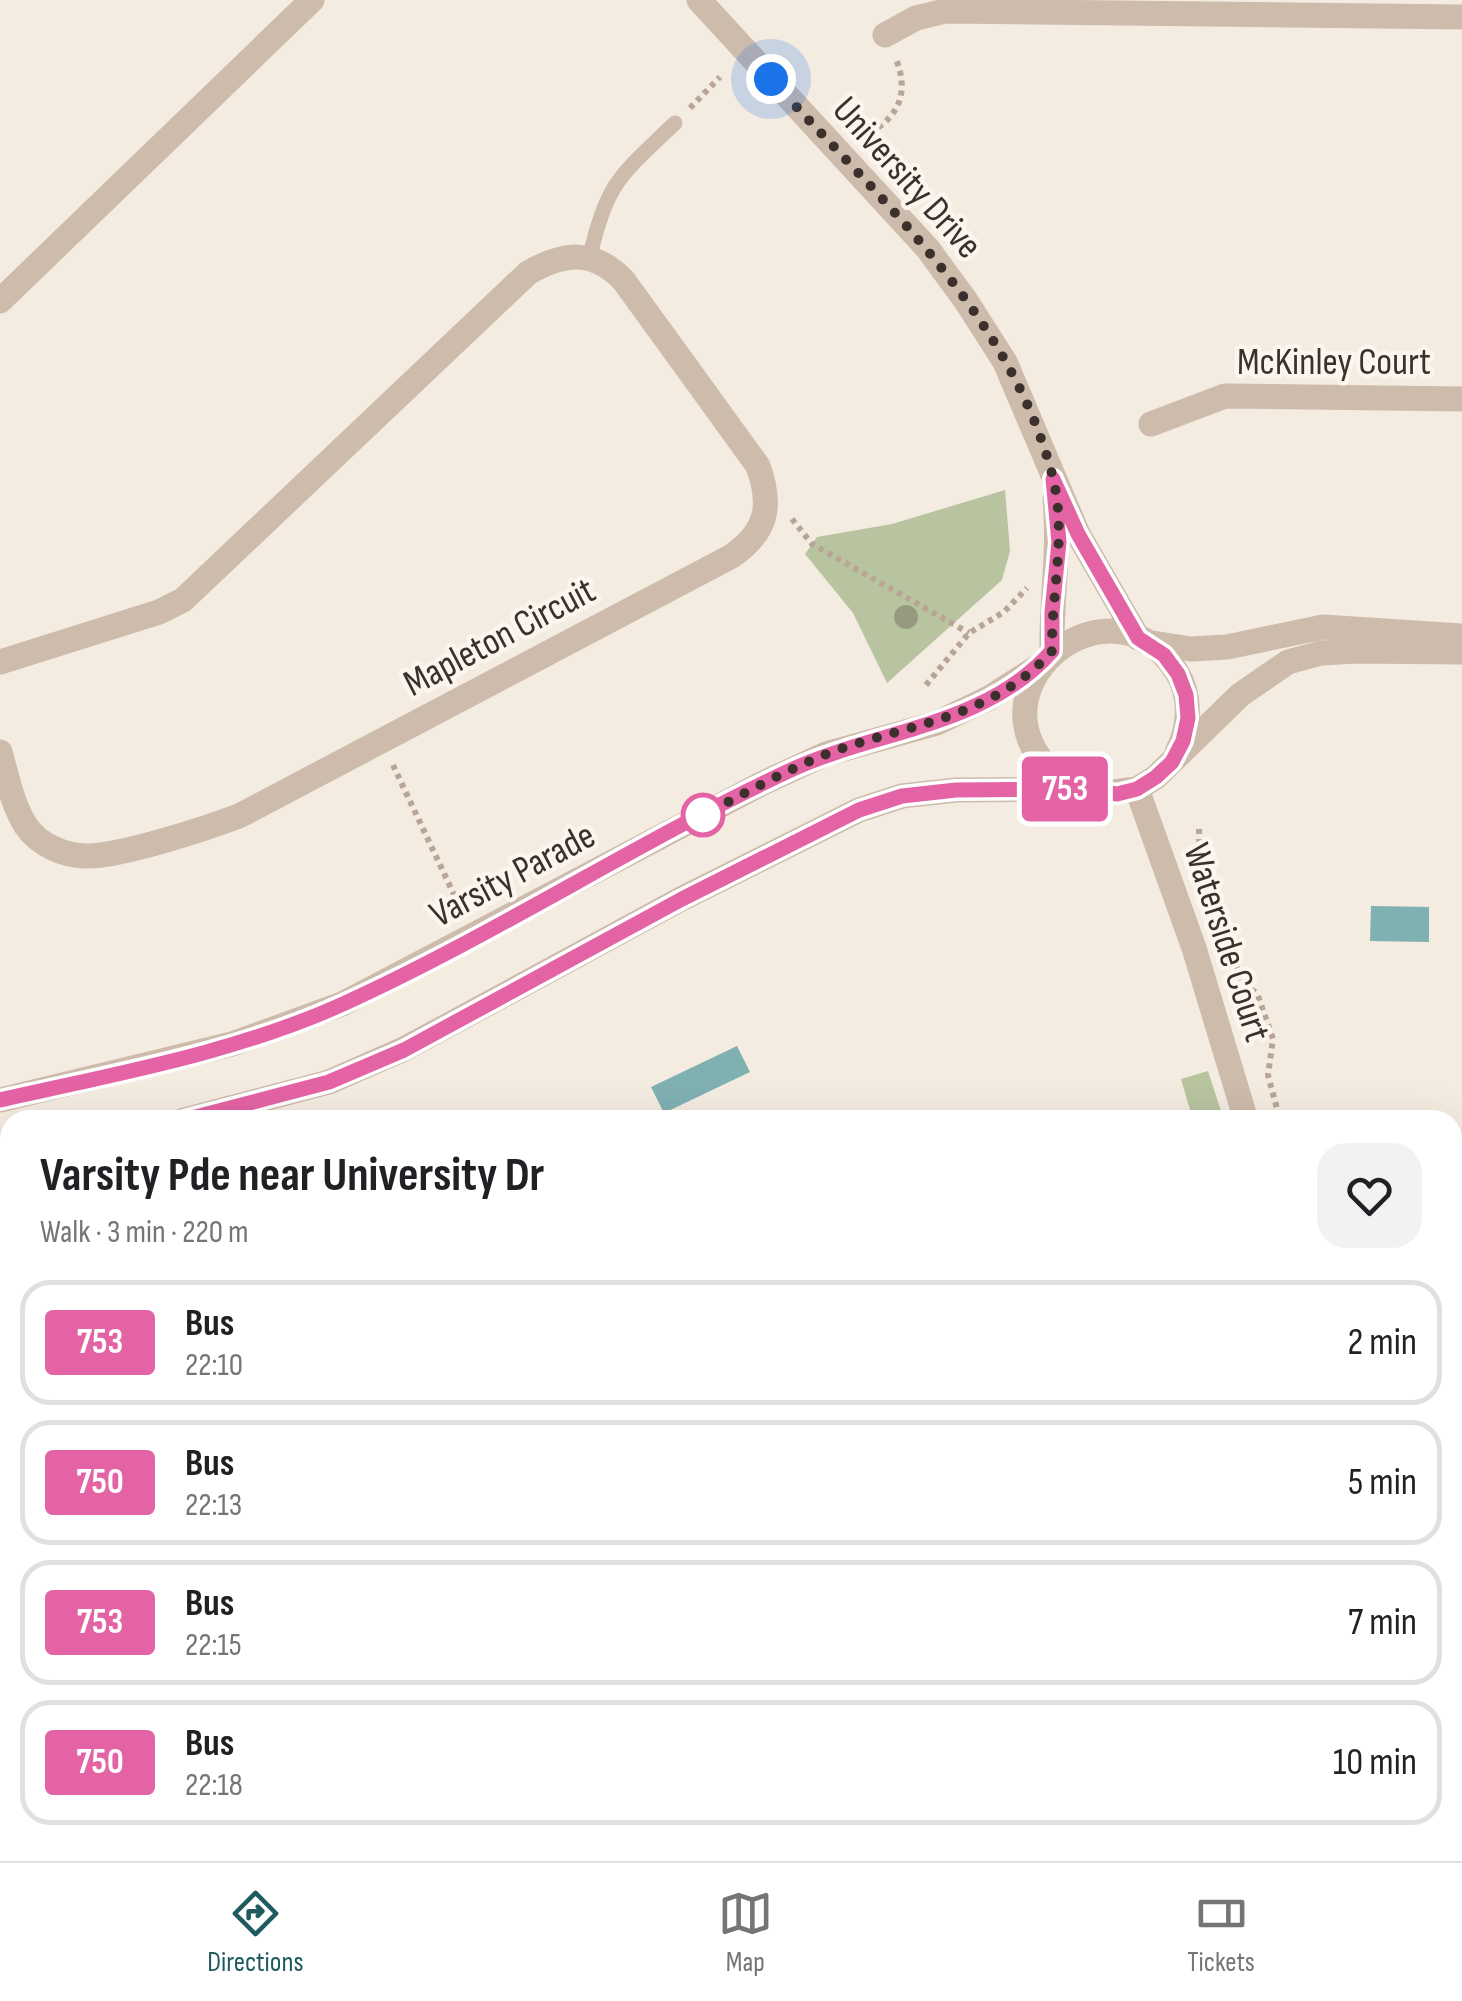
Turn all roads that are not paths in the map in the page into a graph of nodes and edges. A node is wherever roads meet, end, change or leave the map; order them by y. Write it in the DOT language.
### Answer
graph roads {
  1 [pos="312,0"];
  2 [pos="699,0"];
  3 [pos="1462,17"];
  4 [pos="886,35"];
  5 [pos="674,123"];
  6 [pos="590,256"];
  7 [pos="0,300"];
  8 [pos="1462,399"];
  9 [pos="1151,424"];
  10 [pos="1053,479"];
  11 [pos="1462,636"];
  12 [pos="1142,640"];
  13 [pos="1462,652"];
  14 [pos="1046,659"];
  15 [pos="0,662"];
  16 [pos="0,752"];
  17 [pos="1172,762"];
  18 [pos="1076,789"];
  19 [pos="1137,789"];
  20 [pos="0,1100"];
  21 [pos="222,1110"];
  22 [pos="1243,1110"];
  1 -- 7 [label="street"];
  2 -- 10 [label="street, University Drive"];
  3 -- 4 [label="street"];
  5 -- 6 [label="lane"];
  6 -- 15 [label="street"];
  6 -- 16 [label="street, Mapleton Circuit"];
  8 -- 9 [label="street, McKinley Court"];
  10 -- 12 [label="street, University Drive"];
  10 -- 14 [label="street, University Drive"];
  11 -- 12 [label="street, Varsity Parade"];
  12 -- 14 [label="street, Varsity Parade"];
  12 -- 17 [label="street"];
  13 -- 17 [label="street"];
  14 -- 18 [label="street"];
  14 -- 20 [label="street, Varsity Parade"];
  17 -- 19 [label="street"];
  18 -- 19 [label="street"];
  18 -- 21 [label="street"];
  19 -- 22 [label="street, Waterside Court"];
}
